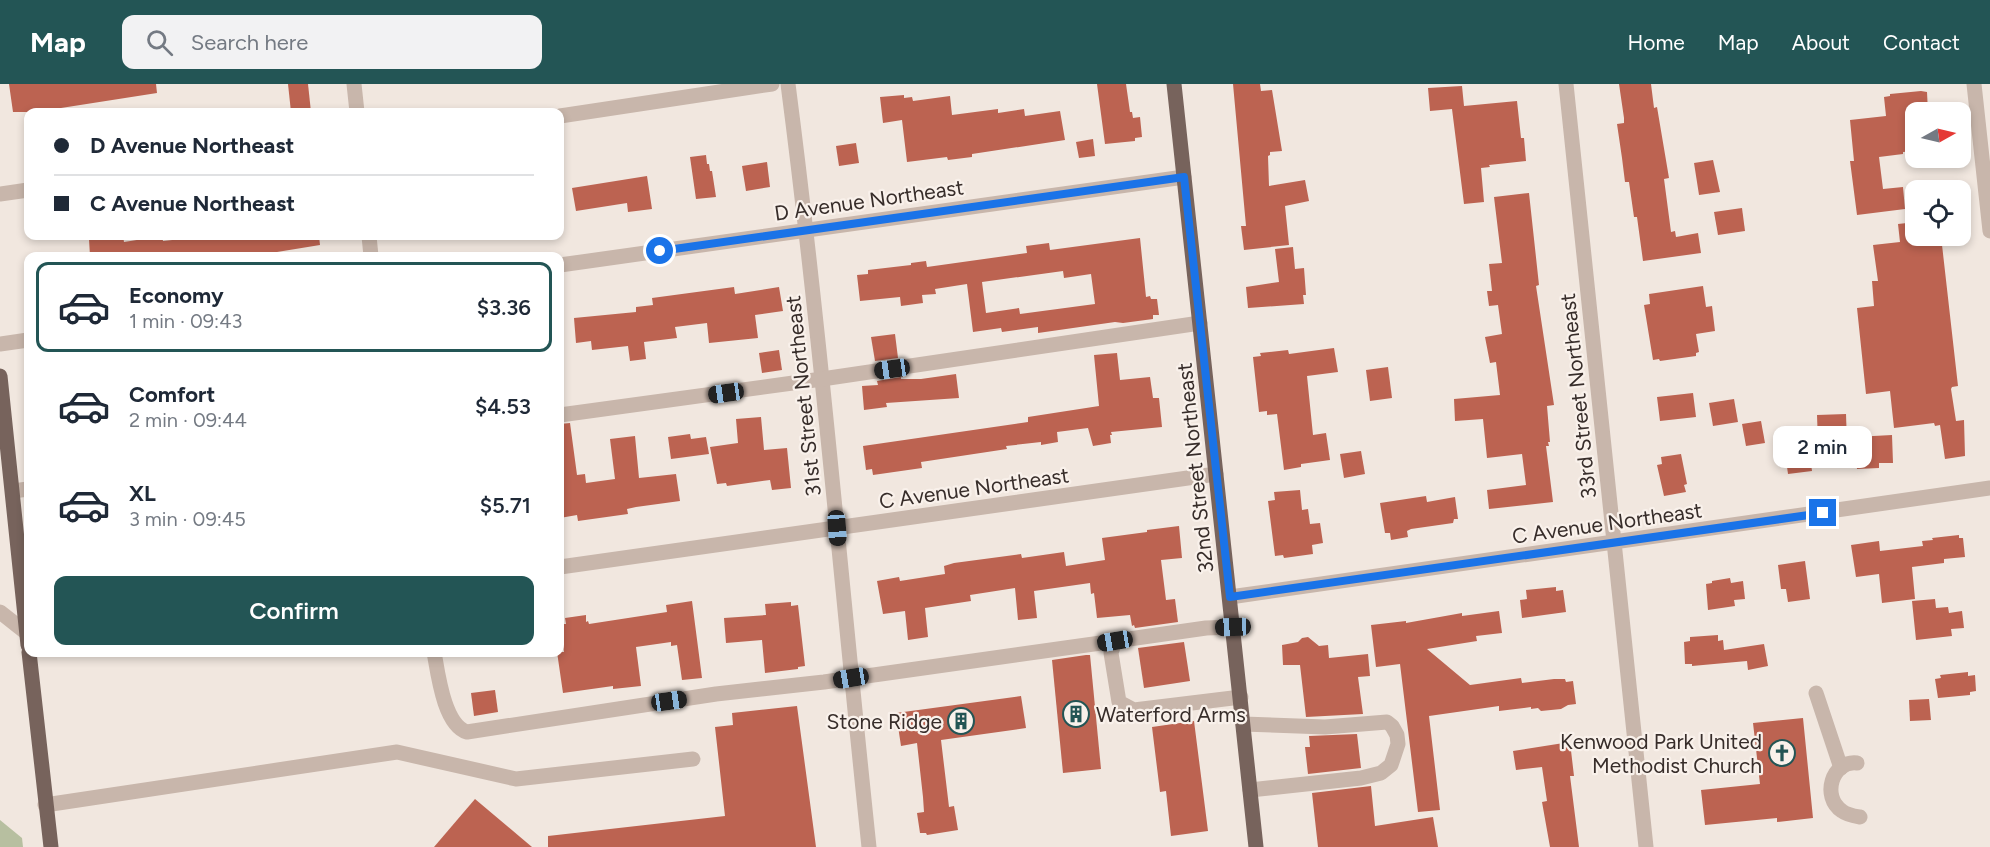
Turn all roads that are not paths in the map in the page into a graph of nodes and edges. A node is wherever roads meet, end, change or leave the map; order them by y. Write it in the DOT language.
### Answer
graph roads {
  1 [pos="354,84"];
  2 [pos="772,84"];
  3 [pos="788,84"];
  4 [pos="1174,84"];
  5 [pos="1566,84"];
  6 [pos="1974,84"];
  7 [pos="357,108"];
  8 [pos="564,115"];
  9 [pos="1184,177"];
  10 [pos="24,191"];
  11 [pos="0,194"];
  12 [pos="806,231"];
  13 [pos="1990,231"];
  14 [pos="564,264"];
  15 [pos="1200,323"];
  16 [pos="24,341"];
  17 [pos="0,344"];
  18 [pos="0,376"];
  19 [pos="822,380"];
  20 [pos="564,414"];
  21 [pos="1216,474"];
  22 [pos="1990,488"];
  23 [pos="24,490"];
  24 [pos="13,491"];
  25 [pos="837,528"];
  26 [pos="1614,543"];
  27 [pos="564,566"];
  28 [pos="1230,597"];
  29 [pos="24,598"];
  30 [pos="0,612"];
  31 [pos="1233,627"];
  32 [pos="24,633"];
  33 [pos="1115,641"];
  34 [pos="30,657"];
  35 [pos="435,657"];
  36 [pos="851,678"];
  37 [pos="1816,693"];
  38 [pos="1240,697"];
  39 [pos="1243,724"];
  40 [pos="693,759"];
  41 [pos="1857,763"];
  42 [pos="1840,768"];
  43 [pos="1250,789"];
  44 [pos="45,805"];
  45 [pos="1860,817"];
  46 [pos="51,847"];
  47 [pos="869,847"];
  48 [pos="1256,847"];
  49 [pos="1646,847"];
  1 -- 7 [label="street"];
  2 -- 8 [label="street"];
  3 -- 12 [label="street, 31st Street Northeast"];
  4 -- 9 [label="main road, 32nd Street Northeast"];
  5 -- 26 [label="street, 33rd Street Northeast"];
  6 -- 13 [label="street"];
  9 -- 12 [label="street, D Avenue Northeast"];
  9 -- 15 [label="main road, 32nd Street Northeast"];
  10 -- 11 [label="street"];
  12 -- 14 [label="street, D Avenue Northeast"];
  12 -- 19 [label="street, 31st Street Northeast"];
  15 -- 19 [label="street"];
  15 -- 21 [label="main road, 32nd Street Northeast"];
  16 -- 17 [label="street"];
  18 -- 24 [label="main road"];
  19 -- 20 [label="street"];
  19 -- 25 [label="street, 31st Street Northeast"];
  21 -- 25 [label="street, C Avenue Northeast"];
  21 -- 28 [label="main road, 32nd Street Northeast"];
  22 -- 26 [label="street, C Avenue Northeast"];
  23 -- 24 [label="street"];
  24 -- 29 [label="main road"];
  25 -- 27 [label="street, C Avenue Northeast"];
  25 -- 36 [label="street, 31st Street Northeast"];
  26 -- 28 [label="street, C Avenue Northeast"];
  26 -- 49 [label="street, 33rd Street Northeast"];
  28 -- 31 [label="main road, 32nd Street Northeast"];
  30 -- 32 [label="street"];
  31 -- 33 [label="street"];
  31 -- 38 [label="main road, 32nd Street Northeast"];
  33 -- 36 [label="street"];
  33 -- 38 [label="street"];
  34 -- 44 [label="main road"];
  35 -- 36 [label="street"];
  36 -- 47 [label="street, 31st Street Northeast"];
  37 -- 42 [label="street"];
  38 -- 39 [label="main road, 32nd Street Northeast"];
  39 -- 43 [label="main road, 32nd Street Northeast"];
  39 -- 43 [label="street"];
  40 -- 44 [label="street"];
  41 -- 42 [label="street"];
  42 -- 45 [label="street"];
  43 -- 48 [label="main road, 32nd Street Northeast"];
  44 -- 46 [label="main road"];
}
